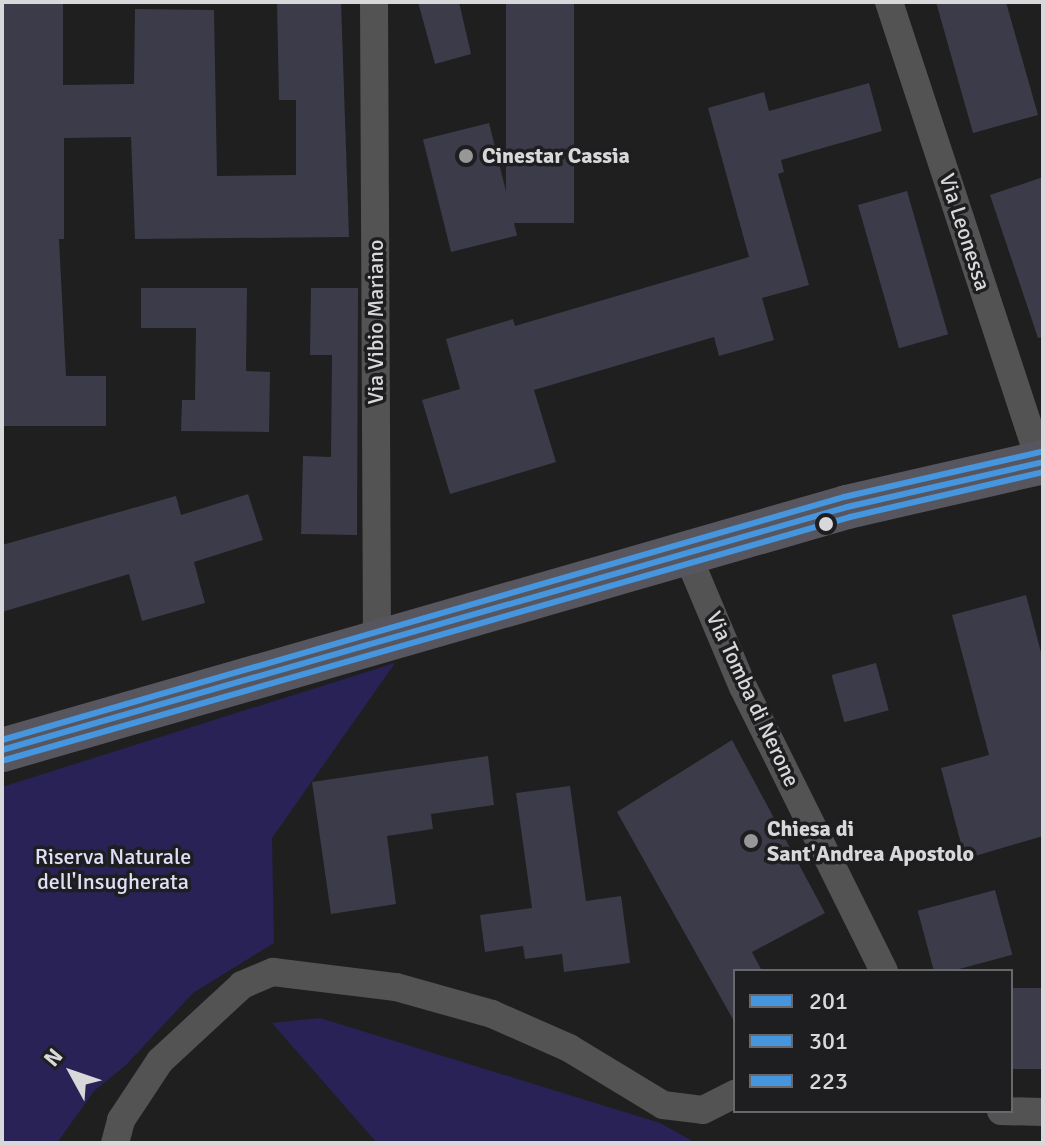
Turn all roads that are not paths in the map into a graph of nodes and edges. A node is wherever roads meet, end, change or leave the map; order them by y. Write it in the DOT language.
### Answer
graph roads {
  1 [pos="374,2"];
  2 [pos="889,2"];
  3 [pos="1042,462"];
  4 [pos="687,554"];
  5 [pos="377,642"];
  6 [pos="2,749"];
  7 [pos="883,969"];
  8 [pos="733,1095"];
  9 [pos="1013,1111"];
  10 [pos="1043,1112"];
  11 [pos="115,1143"];
  1 -- 5 [label="street, Via Vibio Mariano"];
  2 -- 3 [label="street, Via Leonessa"];
  3 -- 4 [label="main road"];
  4 -- 5 [label="main road"];
  4 -- 7 [label="street, Via Tomba di Nerone"];
  5 -- 6 [label="main road"];
  8 -- 11 [label="street"];
  9 -- 10 [label="street"];
}
